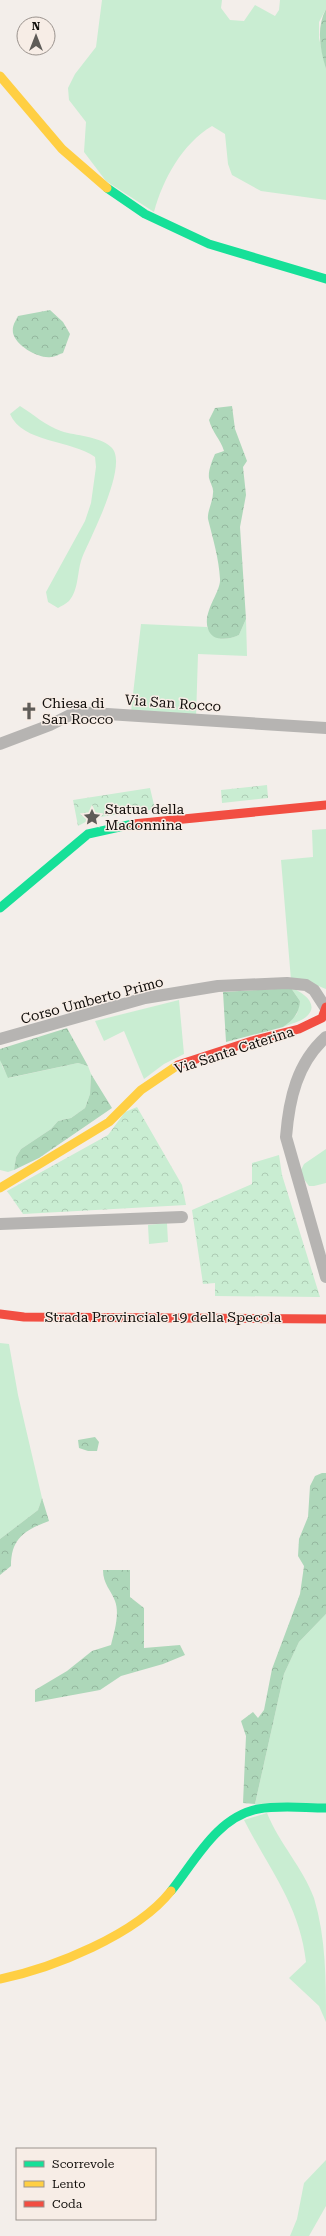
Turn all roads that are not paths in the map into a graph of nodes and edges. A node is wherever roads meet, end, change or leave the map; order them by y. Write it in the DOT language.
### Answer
graph roads {
  1 [pos="0,76"];
  2 [pos="326,279"];
  3 [pos="326,728"];
  4 [pos="0,744"];
  5 [pos="326,805"];
  6 [pos="0,908"];
  7 [pos="325,1007"];
  8 [pos="326,1037"];
  9 [pos="0,1040"];
  10 [pos="0,1188"];
  11 [pos="182,1217"];
  12 [pos="0,1224"];
  13 [pos="326,1277"];
  14 [pos="0,1314"];
  15 [pos="326,1319"];
  16 [pos="326,1808"];
  17 [pos="0,1979"];
  1 -- 2 [label="street"];
  3 -- 4 [label="street, Via San Rocco"];
  5 -- 6 [label="street"];
  7 -- 9 [label="street, Corso Umberto Primo"];
  7 -- 10 [label="street, Via Santa Caterina"];
  8 -- 13 [label="street"];
  11 -- 12 [label="street"];
  14 -- 15 [label="street, Strada Provinciale 19 della Specola"];
  16 -- 17 [label="street"];
}
